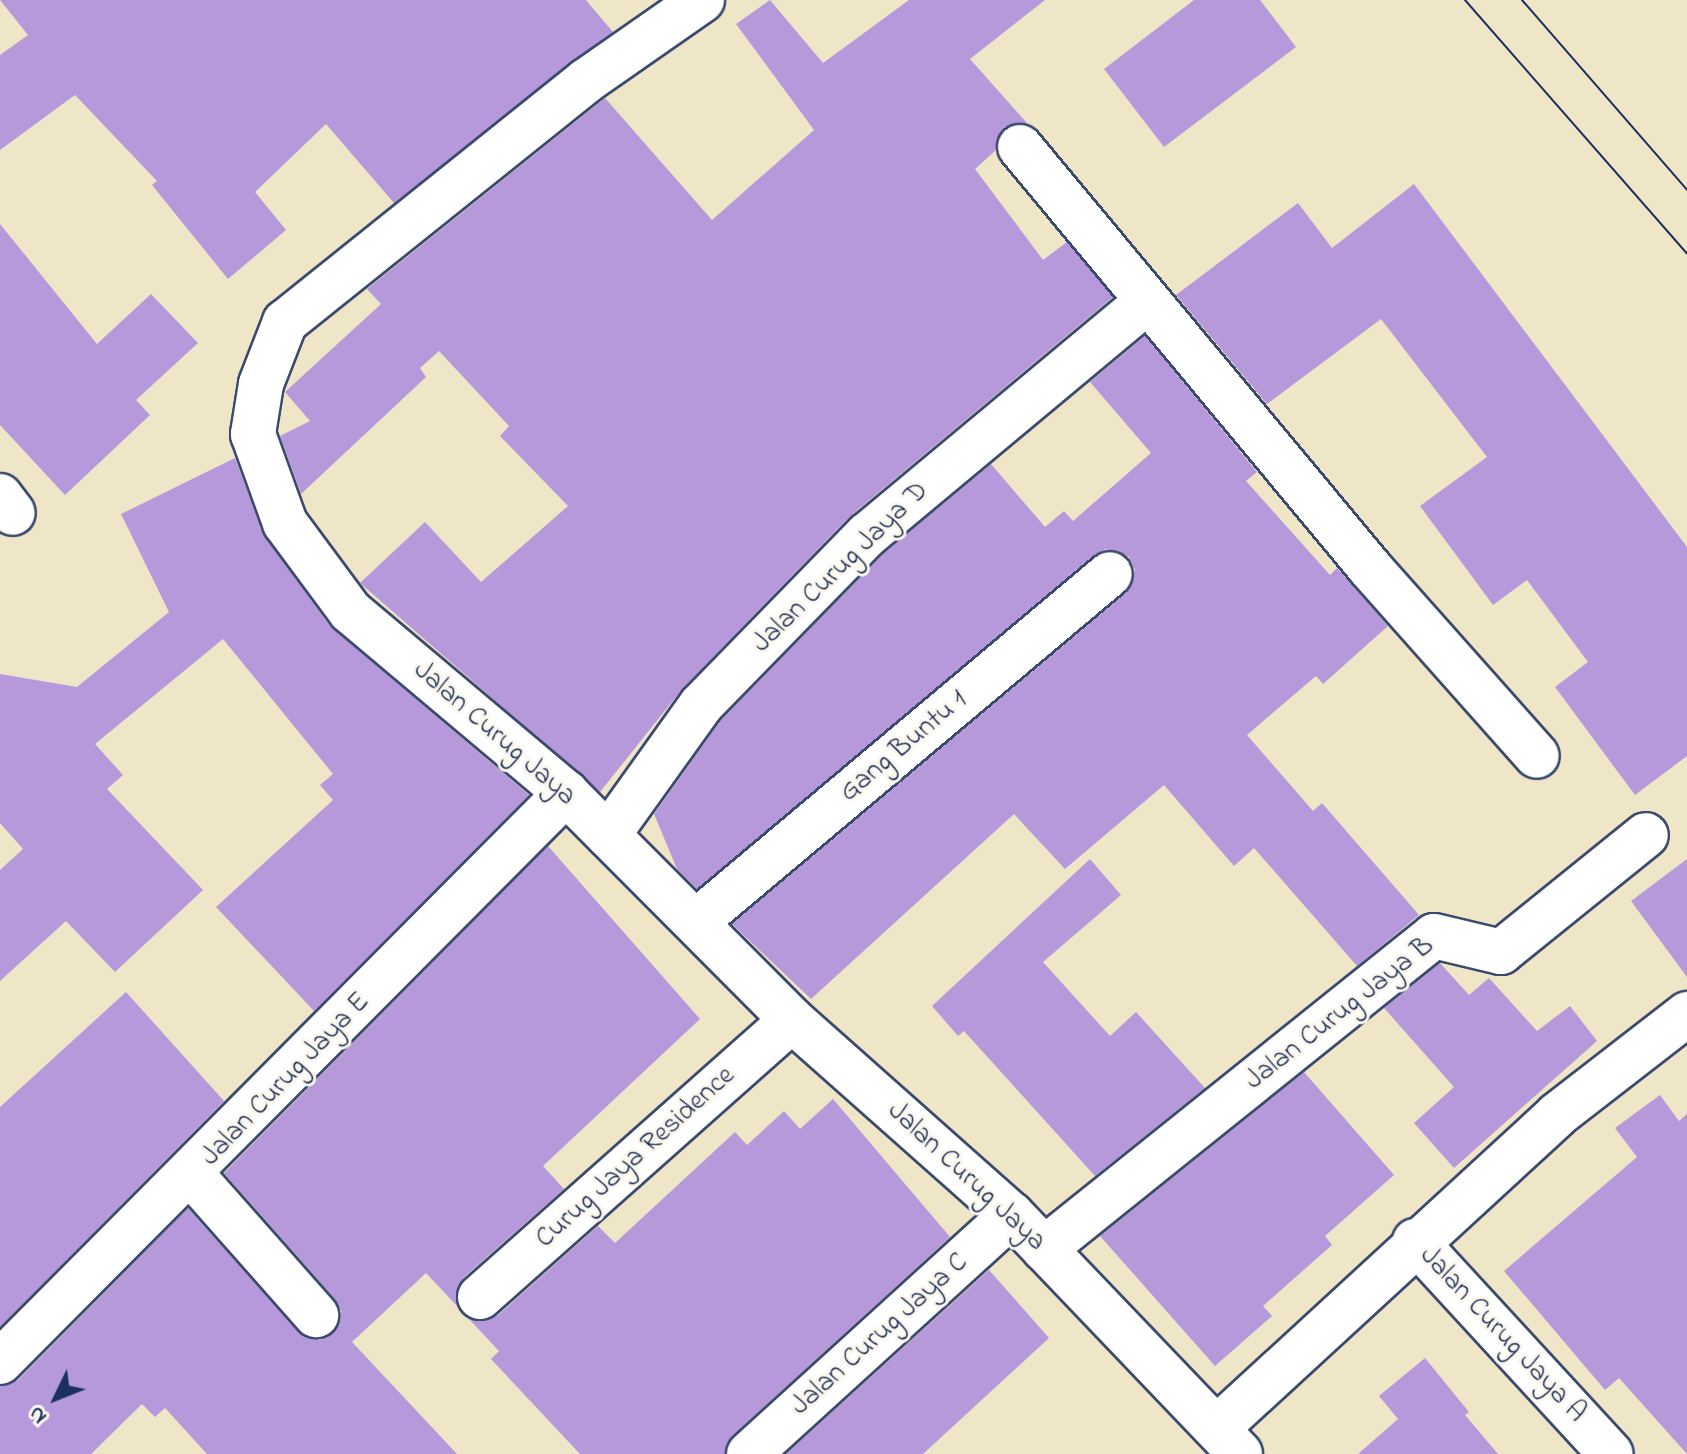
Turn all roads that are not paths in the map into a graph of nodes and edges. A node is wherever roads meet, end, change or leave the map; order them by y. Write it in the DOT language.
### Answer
graph roads {
  1 [pos="702,0"];
  2 [pos="1020,147"];
  3 [pos="1145,303"];
  4 [pos="1110,574"];
  5 [pos="1537,756"];
  6 [pos="566,793"];
  7 [pos="608,835"];
  8 [pos="1646,835"];
  9 [pos="697,921"];
  10 [pos="1687,1014"];
  11 [pos="792,1020"];
  12 [pos="193,1176"];
  13 [pos="1012,1215"];
  14 [pos="1415,1241"];
  15 [pos="1044,1249"];
  16 [pos="480,1297"];
  17 [pos="316,1315"];
  18 [pos="0,1362"];
  19 [pos="1228,1441"];
  20 [pos="749,1454"];
  21 [pos="1611,1454"];
  1 -- 6 [label="street, Jalan Curug Jaya"];
  2 -- 3 [label="street"];
  3 -- 5 [label="street"];
  3 -- 7 [label="street, Jalan Curug Jaya D"];
  4 -- 9 [label="street, Gang Buntu 1"];
  6 -- 7 [label="street, Jalan Curug Jaya"];
  6 -- 12 [label="street, Jalan Curug Jaya E"];
  7 -- 9 [label="street, Jalan Curug Jaya"];
  8 -- 15 [label="street, Jalan Curug Jaya B"];
  9 -- 11 [label="street, Jalan Curug Jaya"];
  10 -- 14 [label="street"];
  11 -- 13 [label="street, Jalan Curug Jaya"];
  11 -- 16 [label="street, Curug Jaya Residence"];
  12 -- 17 [label="street"];
  12 -- 18 [label="street, Jalan Curug Jaya E"];
  13 -- 15 [label="street, Jalan Curug Jaya"];
  13 -- 20 [label="street, Jalan Curug Jaya C"];
  14 -- 19 [label="street, Jalan Curug Jaya A"];
  14 -- 21 [label="street, Jalan Curug Jaya A"];
  15 -- 19 [label="street, Jalan Curug Jaya"];
}
